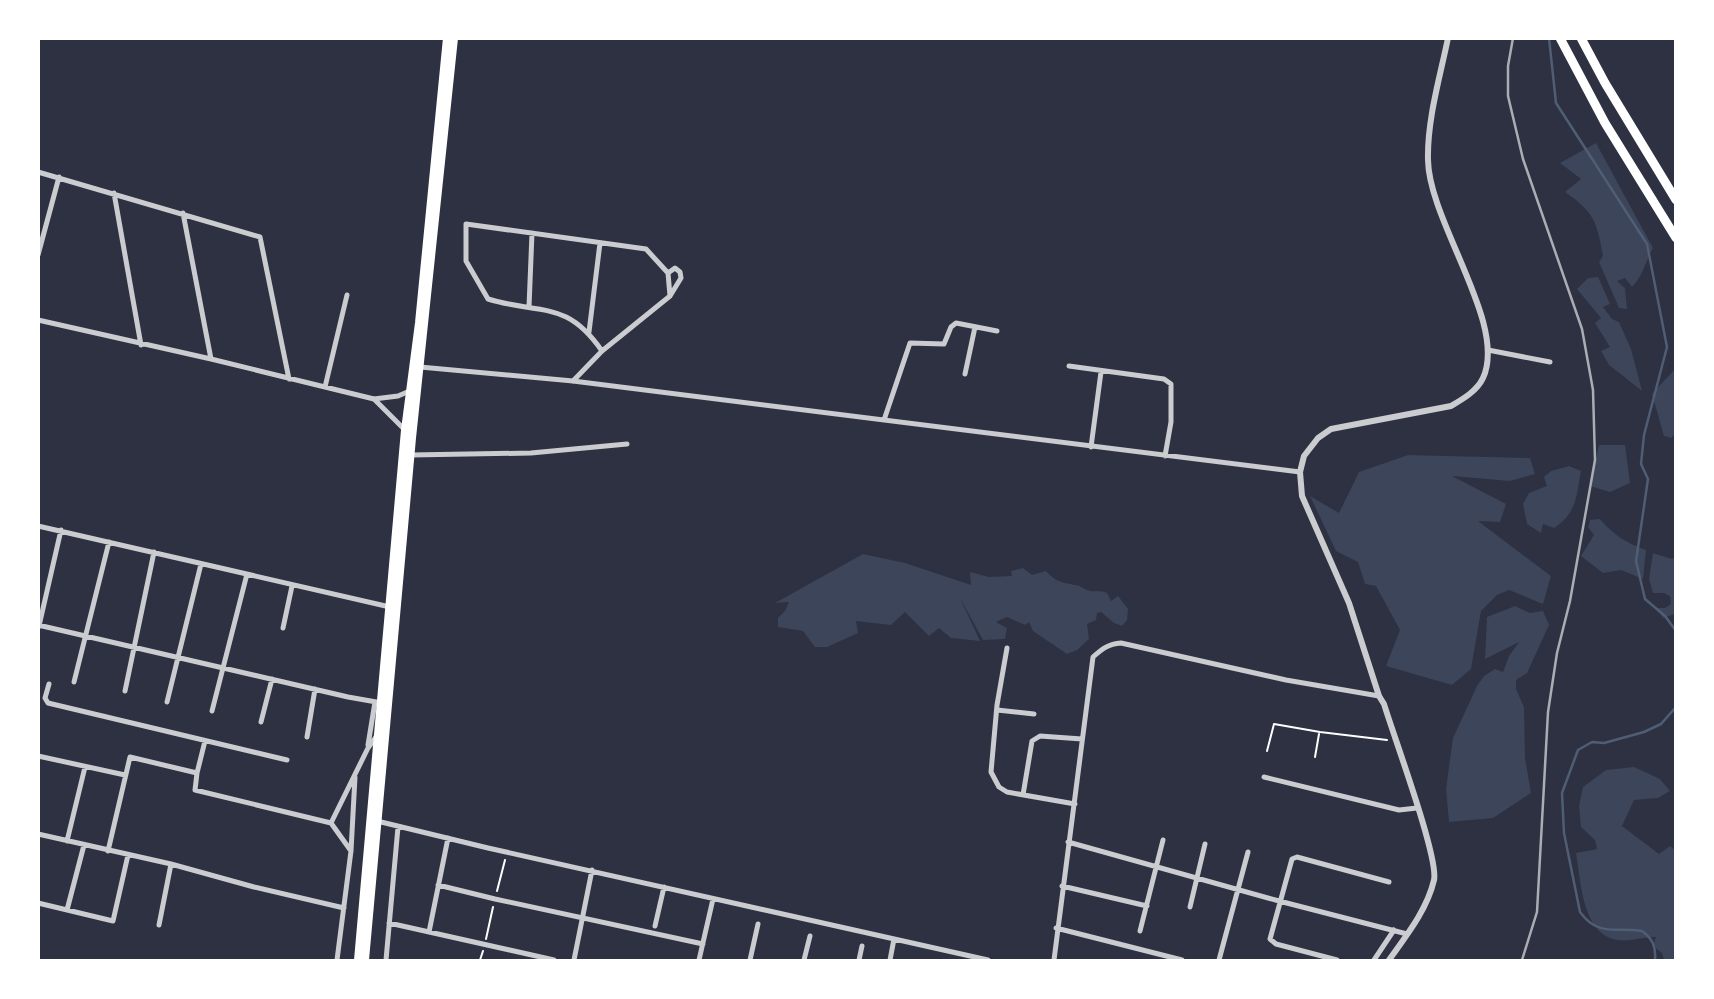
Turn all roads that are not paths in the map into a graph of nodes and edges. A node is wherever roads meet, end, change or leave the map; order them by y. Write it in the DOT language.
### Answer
graph roads {
  1 [pos="447,38"];
  2 [pos="454,38"];
  3 [pos="1448,38"];
  4 [pos="1560,38"];
  5 [pos="1581,38"];
  6 [pos="38,172"];
  7 [pos="59,177"];
  8 [pos="114,193"];
  9 [pos="1675,200"];
  10 [pos="183,213"];
  11 [pos="532,233"];
  12 [pos="1675,239"];
  13 [pos="600,243"];
  14 [pos="38,255"];
  15 [pos="668,273"];
  16 [pos="347,295"];
  17 [pos="670,296"];
  18 [pos="529,307"];
  19 [pos="38,320"];
  20 [pos="975,327"];
  21 [pos="997,331"];
  22 [pos="589,332"];
  23 [pos="141,345"];
  24 [pos="1488,350"];
  25 [pos="602,351"];
  26 [pos="211,359"];
  27 [pos="1550,362"];
  28 [pos="1069,366"];
  29 [pos="420,367"];
  30 [pos="1101,372"];
  31 [pos="965,373"];
  32 [pos="289,379"];
  33 [pos="573,381"];
  34 [pos="325,387"];
  35 [pos="415,389"];
  36 [pos="374,399"];
  37 [pos="884,420"];
  38 [pos="405,430"];
  39 [pos="412,438"];
  40 [pos="627,444"];
  41 [pos="1091,447"];
  42 [pos="411,455"];
  43 [pos="1165,456"];
  44 [pos="1300,472"];
  45 [pos="38,526"];
  46 [pos="61,530"];
  47 [pos="109,542"];
  48 [pos="154,552"];
  49 [pos="201,564"];
  50 [pos="247,574"];
  51 [pos="292,586"];
  52 [pos="390,607"];
  53 [pos="39,626"];
  54 [pos="284,628"];
  55 [pos="87,635"];
  56 [pos="133,647"];
  57 [pos="1007,648"];
  58 [pos="178,657"];
  59 [pos="225,669"];
  60 [pos="272,679"];
  61 [pos="74,682"];
  62 [pos="49,684"];
  63 [pos="315,689"];
  64 [pos="125,691"];
  65 [pos="1379,696"];
  66 [pos="167,702"];
  67 [pos="378,702"];
  68 [pos="996,710"];
  69 [pos="212,711"];
  70 [pos="1034,714"];
  71 [pos="261,722"];
  72 [pos="379,735"];
  73 [pos="307,737"];
  74 [pos="1082,739"];
  75 [pos="205,741"];
  76 [pos="368,748"];
  77 [pos="38,755"];
  78 [pos="288,761"];
  79 [pos="85,767"];
  80 [pos="197,773"];
  81 [pos="125,775"];
  82 [pos="355,777"];
  83 [pos="1265,777"];
  84 [pos="1023,795"];
  85 [pos="1074,804"];
  86 [pos="1416,808"];
  87 [pos="374,820"];
  88 [pos="331,823"];
  89 [pos="398,827"];
  90 [pos="39,834"];
  91 [pos="448,838"];
  92 [pos="1163,840"];
  93 [pos="67,841"];
  94 [pos="1068,842"];
  95 [pos="1205,844"];
  96 [pos="84,845"];
  97 [pos="108,850"];
  98 [pos="351,850"];
  99 [pos="1248,852"];
  100 [pos="128,855"];
  101 [pos="171,864"];
  102 [pos="1157,866"];
  103 [pos="592,870"];
  104 [pos="1196,878"];
  105 [pos="1389,882"];
  106 [pos="438,885"];
  107 [pos="1062,886"];
  108 [pos="663,887"];
  109 [pos="1237,889"];
  110 [pos="713,899"];
  111 [pos="1279,901"];
  112 [pos="38,903"];
  113 [pos="1147,905"];
  114 [pos="1190,907"];
  115 [pos="344,908"];
  116 [pos="68,910"];
  117 [pos="582,919"];
  118 [pos="389,923"];
  119 [pos="758,924"];
  120 [pos="159,925"];
  121 [pos="655,926"];
  122 [pos="1056,928"];
  123 [pos="1394,930"];
  124 [pos="1140,931"];
  125 [pos="429,932"];
  126 [pos="1407,934"];
  127 [pos="810,936"];
  128 [pos="894,939"];
  129 [pos="702,944"];
  130 [pos="862,946"];
  131 [pos="967,958"];
  132 [pos="337,961"];
  133 [pos="358,961"];
  134 [pos="365,961"];
  135 [pos="386,961"];
  136 [pos="554,961"];
  137 [pos="574,961"];
  138 [pos="699,961"];
  139 [pos="750,961"];
  140 [pos="804,961"];
  141 [pos="859,961"];
  142 [pos="890,961"];
  143 [pos="988,961"];
  144 [pos="1054,961"];
  145 [pos="1182,961"];
  146 [pos="1219,961"];
  147 [pos="1337,961"];
  148 [pos="1374,961"];
  149 [pos="1389,961"];
  1 -- 35 [label="main road"];
  2 -- 29 [label="main road"];
  3 -- 24 [label="street"];
  4 -- 12 [label="highway"];
  5 -- 9 [label="highway"];
  6 -- 7 [label="street"];
  7 -- 8 [label="street"];
  7 -- 14 [label="street"];
  8 -- 10 [label="street"];
  8 -- 23 [label="street"];
  10 -- 26 [label="street"];
  10 -- 32 [label="street"];
  11 -- 13 [label="street"];
  11 -- 18 [label="street"];
  11 -- 18 [label="street"];
  13 -- 15 [label="street"];
  13 -- 22 [label="street"];
  15 -- 17 [label="street"];
  15 -- 17 [label="street"];
  16 -- 34 [label="street"];
  17 -- 25 [label="street"];
  18 -- 22 [label="street"];
  19 -- 23 [label="street"];
  20 -- 21 [label="street"];
  20 -- 31 [label="street"];
  20 -- 37 [label="street"];
  22 -- 25 [label="street"];
  23 -- 26 [label="street"];
  24 -- 27 [label="street"];
  24 -- 44 [label="street"];
  25 -- 33 [label="street"];
  26 -- 32 [label="street"];
  28 -- 30 [label="street"];
  29 -- 33 [label="street"];
  29 -- 35 [label="main road"];
  30 -- 41 [label="street"];
  30 -- 43 [label="street"];
  32 -- 34 [label="street"];
  33 -- 37 [label="street"];
  34 -- 36 [label="street"];
  35 -- 36 [label="street"];
  35 -- 38 [label="main road"];
  35 -- 39 [label="main road"];
  36 -- 38 [label="street"];
  37 -- 41 [label="street"];
  38 -- 39 [label="street"];
  38 -- 52 [label="main road"];
  39 -- 42 [label="main road"];
  40 -- 42 [label="street"];
  41 -- 43 [label="street"];
  42 -- 87 [label="main road"];
  43 -- 44 [label="street"];
  44 -- 65 [label="street"];
  45 -- 46 [label="street"];
  46 -- 47 [label="street"];
  46 -- 53 [label="street"];
  47 -- 48 [label="street"];
  47 -- 55 [label="street"];
  48 -- 49 [label="street"];
  48 -- 56 [label="street"];
  49 -- 50 [label="street"];
  49 -- 58 [label="street"];
  50 -- 51 [label="street"];
  50 -- 59 [label="street"];
  51 -- 52 [label="street"];
  51 -- 54 [label="street"];
  52 -- 67 [label="main road"];
  53 -- 55 [label="street"];
  55 -- 56 [label="street"];
  55 -- 61 [label="street"];
  56 -- 58 [label="street"];
  56 -- 64 [label="street"];
  57 -- 68 [label="street"];
  58 -- 59 [label="street"];
  58 -- 66 [label="street"];
  59 -- 60 [label="street"];
  59 -- 69 [label="street"];
  60 -- 63 [label="street"];
  60 -- 71 [label="street"];
  62 -- 75 [label="street"];
  63 -- 67 [label="street"];
  63 -- 73 [label="street"];
  65 -- 74 [label="street"];
  65 -- 86 [label="street"];
  67 -- 72 [label="main road"];
  67 -- 76 [label="street"];
  68 -- 70 [label="street"];
  68 -- 84 [label="street"];
  72 -- 76 [label="street"];
  72 -- 87 [label="main road"];
  74 -- 84 [label="street"];
  74 -- 85 [label="street"];
  75 -- 78 [label="street"];
  75 -- 80 [label="street"];
  76 -- 82 [label="street"];
  77 -- 79 [label="street"];
  79 -- 81 [label="street"];
  79 -- 93 [label="street"];
  80 -- 81 [label="street"];
  80 -- 88 [label="street"];
  81 -- 97 [label="street"];
  82 -- 88 [label="street"];
  82 -- 98 [label="street"];
  83 -- 86 [label="street"];
  84 -- 85 [label="street"];
  85 -- 94 [label="street"];
  86 -- 126 [label="street"];
  87 -- 89 [label="street"];
  87 -- 133 [label="main road"];
  87 -- 134 [label="main road"];
  88 -- 98 [label="street"];
  89 -- 91 [label="street"];
  89 -- 118 [label="street"];
  90 -- 93 [label="street"];
  91 -- 103 [label="street"];
  91 -- 106 [label="street"];
  92 -- 102 [label="street"];
  93 -- 96 [label="street"];
  94 -- 102 [label="street"];
  94 -- 107 [label="street"];
  95 -- 104 [label="street"];
  96 -- 97 [label="street"];
  96 -- 116 [label="street"];
  97 -- 100 [label="street"];
  98 -- 115 [label="street"];
  99 -- 109 [label="street"];
  100 -- 101 [label="street"];
  100 -- 116 [label="street"];
  101 -- 115 [label="street"];
  101 -- 120 [label="street"];
  102 -- 104 [label="street"];
  102 -- 113 [label="street"];
  103 -- 108 [label="street"];
  103 -- 117 [label="street"];
  104 -- 109 [label="street"];
  104 -- 114 [label="street"];
  105 -- 111 [label="street"];
  106 -- 117 [label="street"];
  106 -- 125 [label="street"];
  107 -- 113 [label="street"];
  107 -- 122 [label="street"];
  108 -- 110 [label="street"];
  108 -- 121 [label="street"];
  109 -- 111 [label="street"];
  109 -- 146 [label="street"];
  110 -- 128 [label="street"];
  110 -- 129 [label="street"];
  111 -- 123 [label="street"];
  111 -- 147 [label="street"];
  112 -- 116 [label="street"];
  113 -- 124 [label="street"];
  115 -- 132 [label="street"];
  117 -- 129 [label="street"];
  117 -- 137 [label="street"];
  118 -- 125 [label="street"];
  118 -- 135 [label="street"];
  119 -- 139 [label="street"];
  122 -- 144 [label="street"];
  122 -- 145 [label="street"];
  123 -- 126 [label="street"];
  123 -- 148 [label="street"];
  125 -- 136 [label="street"];
  126 -- 149 [label="street"];
  127 -- 140 [label="street"];
  128 -- 131 [label="street"];
  128 -- 142 [label="street"];
  129 -- 138 [label="street"];
  130 -- 141 [label="street"];
  131 -- 143 [label="street"];
}
